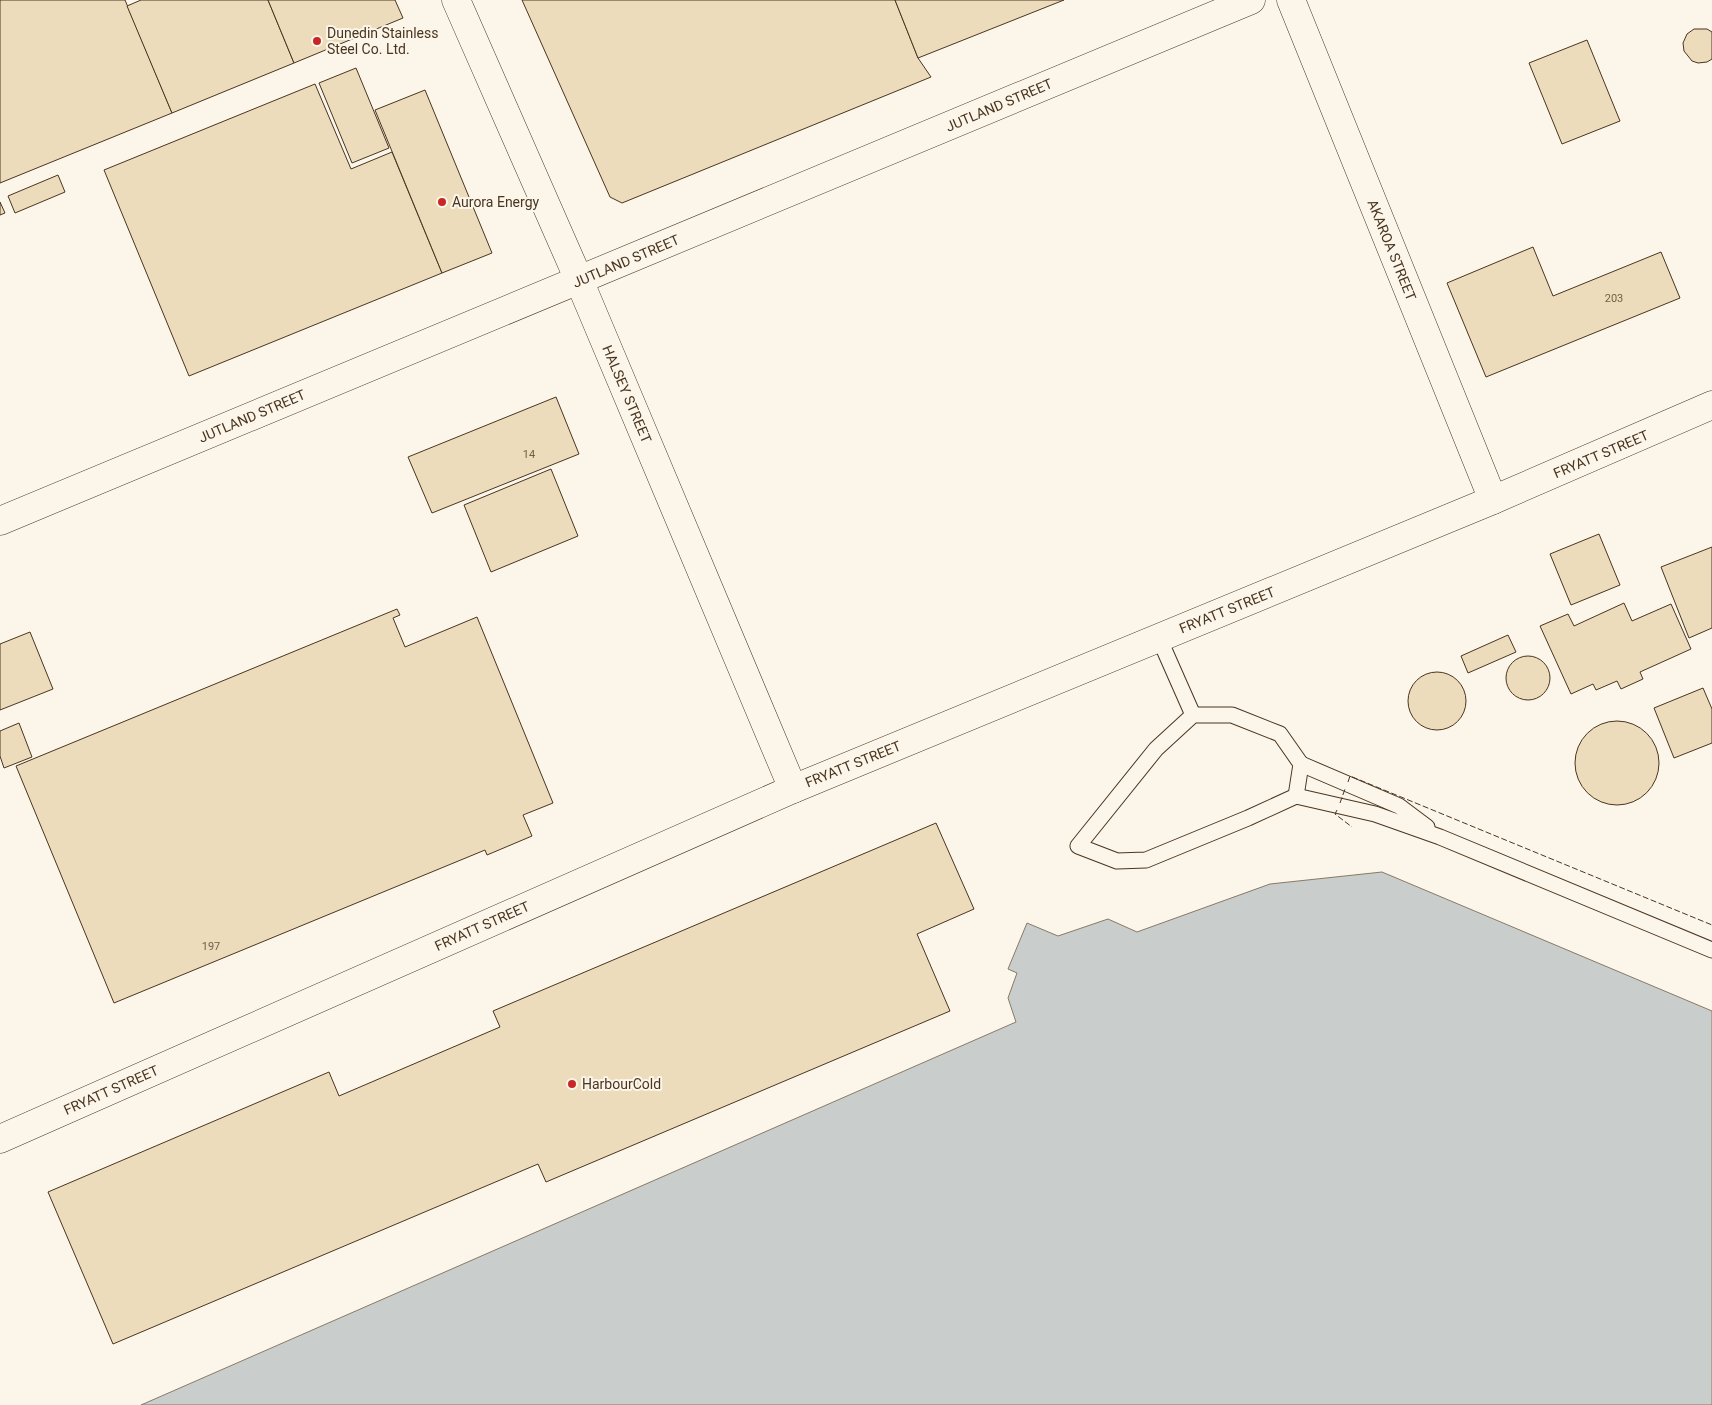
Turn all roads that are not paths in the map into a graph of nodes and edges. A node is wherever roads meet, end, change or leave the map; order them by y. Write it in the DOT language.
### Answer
graph roads {
  1 [pos="456,0"];
  2 [pos="1251,0"];
  3 [pos="1291,0"];
  4 [pos="579,280"];
  5 [pos="1712,405"];
  6 [pos="1493,500"];
  7 [pos="0,521"];
  8 [pos="1159,638"];
  9 [pos="1193,715"];
  10 [pos="1302,764"];
  11 [pos="793,789"];
  12 [pos="1296,796"];
  13 [pos="1440,837"];
  14 [pos="1712,950"];
  15 [pos="0,1139"];
  1 -- 4 [label="street, HALSEY STREET"];
  2 -- 4 [label="street, JUTLAND STREET"];
  3 -- 6 [label="street, AKAROA STREET"];
  4 -- 7 [label="street, JUTLAND STREET"];
  4 -- 11 [label="street, HALSEY STREET"];
  5 -- 6 [label="street, FRYATT STREET"];
  6 -- 8 [label="street, FRYATT STREET"];
  8 -- 9 [label="lane"];
  8 -- 11 [label="street, FRYATT STREET"];
  9 -- 10 [label="lane"];
  9 -- 12 [label="lane"];
  10 -- 12 [label="lane"];
  10 -- 13 [label="lane"];
  11 -- 15 [label="street, FRYATT STREET"];
  12 -- 13 [label="lane"];
  13 -- 14 [label="lane"];
}
